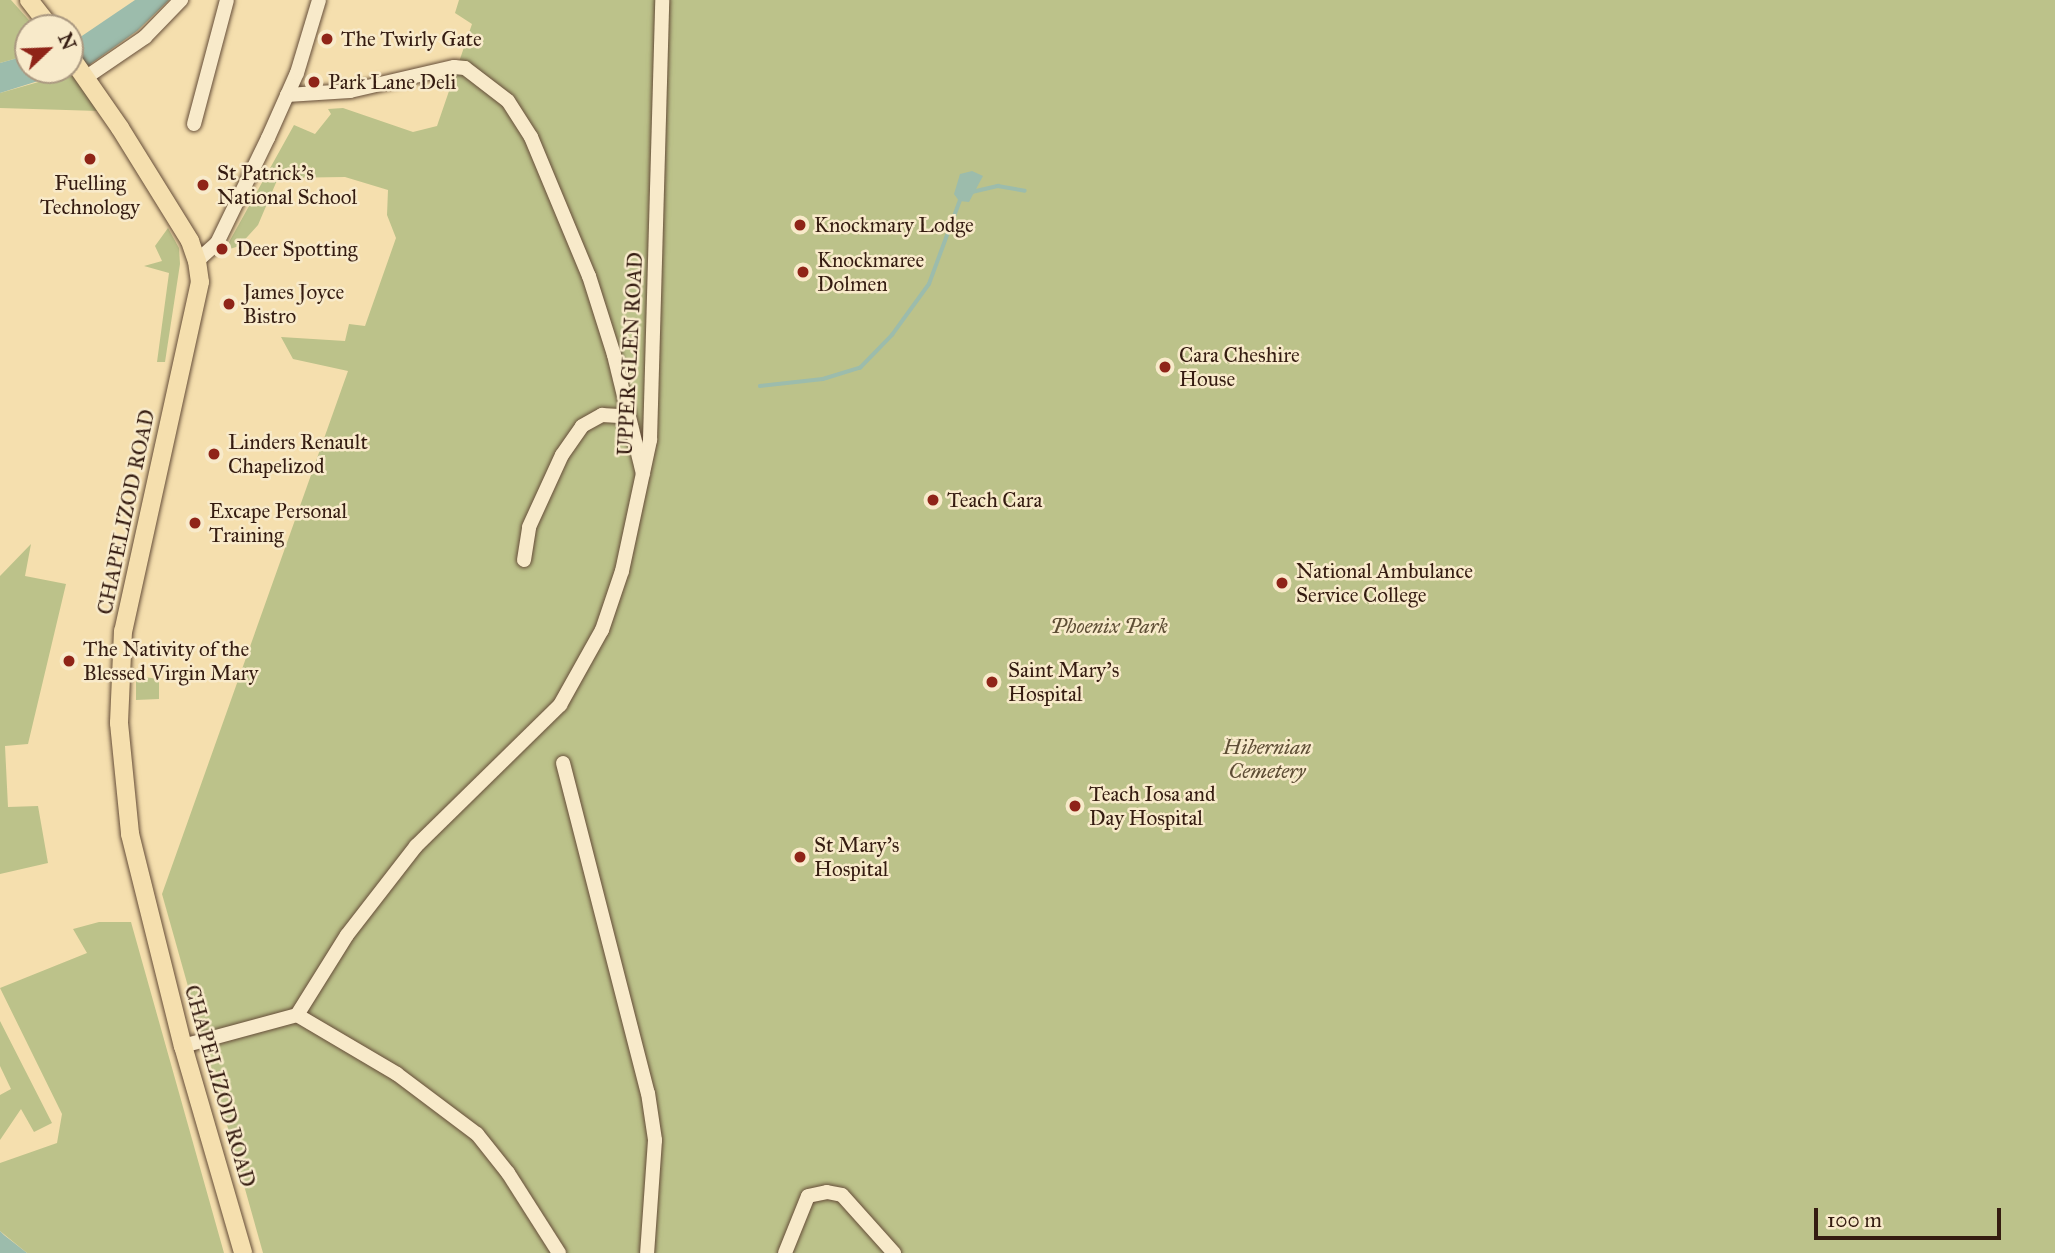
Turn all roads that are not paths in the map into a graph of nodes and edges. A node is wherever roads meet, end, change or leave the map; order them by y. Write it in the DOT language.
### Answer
graph roads {
  1 [pos="29,0"];
  2 [pos="181,0"];
  3 [pos="227,0"];
  4 [pos="319,0"];
  5 [pos="663,0"];
  6 [pos="40,14"];
  7 [pos="84,74"];
  8 [pos="84,77"];
  9 [pos="286,95"];
  10 [pos="194,124"];
  11 [pos="197,261"];
  12 [pos="631,426"];
  13 [pos="643,476"];
  14 [pos="524,560"];
  15 [pos="563,763"];
  16 [pos="297,1015"];
  17 [pos="183,1046"];
  18 [pos="243,1253"];
  19 [pos="558,1253"];
  20 [pos="646,1253"];
  21 [pos="785,1253"];
  22 [pos="894,1253"];
  1 -- 6 [label="main road"];
  2 -- 7 [label="street"];
  3 -- 10 [label="street"];
  4 -- 9 [label="street"];
  5 -- 13 [label="street, UPPER GLEN ROAD"];
  8 -- 11 [label="main road, CHAPELIZOD ROAD"];
  9 -- 11 [label="street"];
  9 -- 12 [label="street"];
  11 -- 17 [label="main road, CHAPELIZOD ROAD"];
  12 -- 13 [label="street"];
  12 -- 14 [label="street"];
  13 -- 16 [label="street, UPPER GLEN ROAD"];
  15 -- 20 [label="street"];
  16 -- 17 [label="street"];
  16 -- 19 [label="street"];
  17 -- 18 [label="main road, CHAPELIZOD ROAD"];
  21 -- 22 [label="street"];
}
